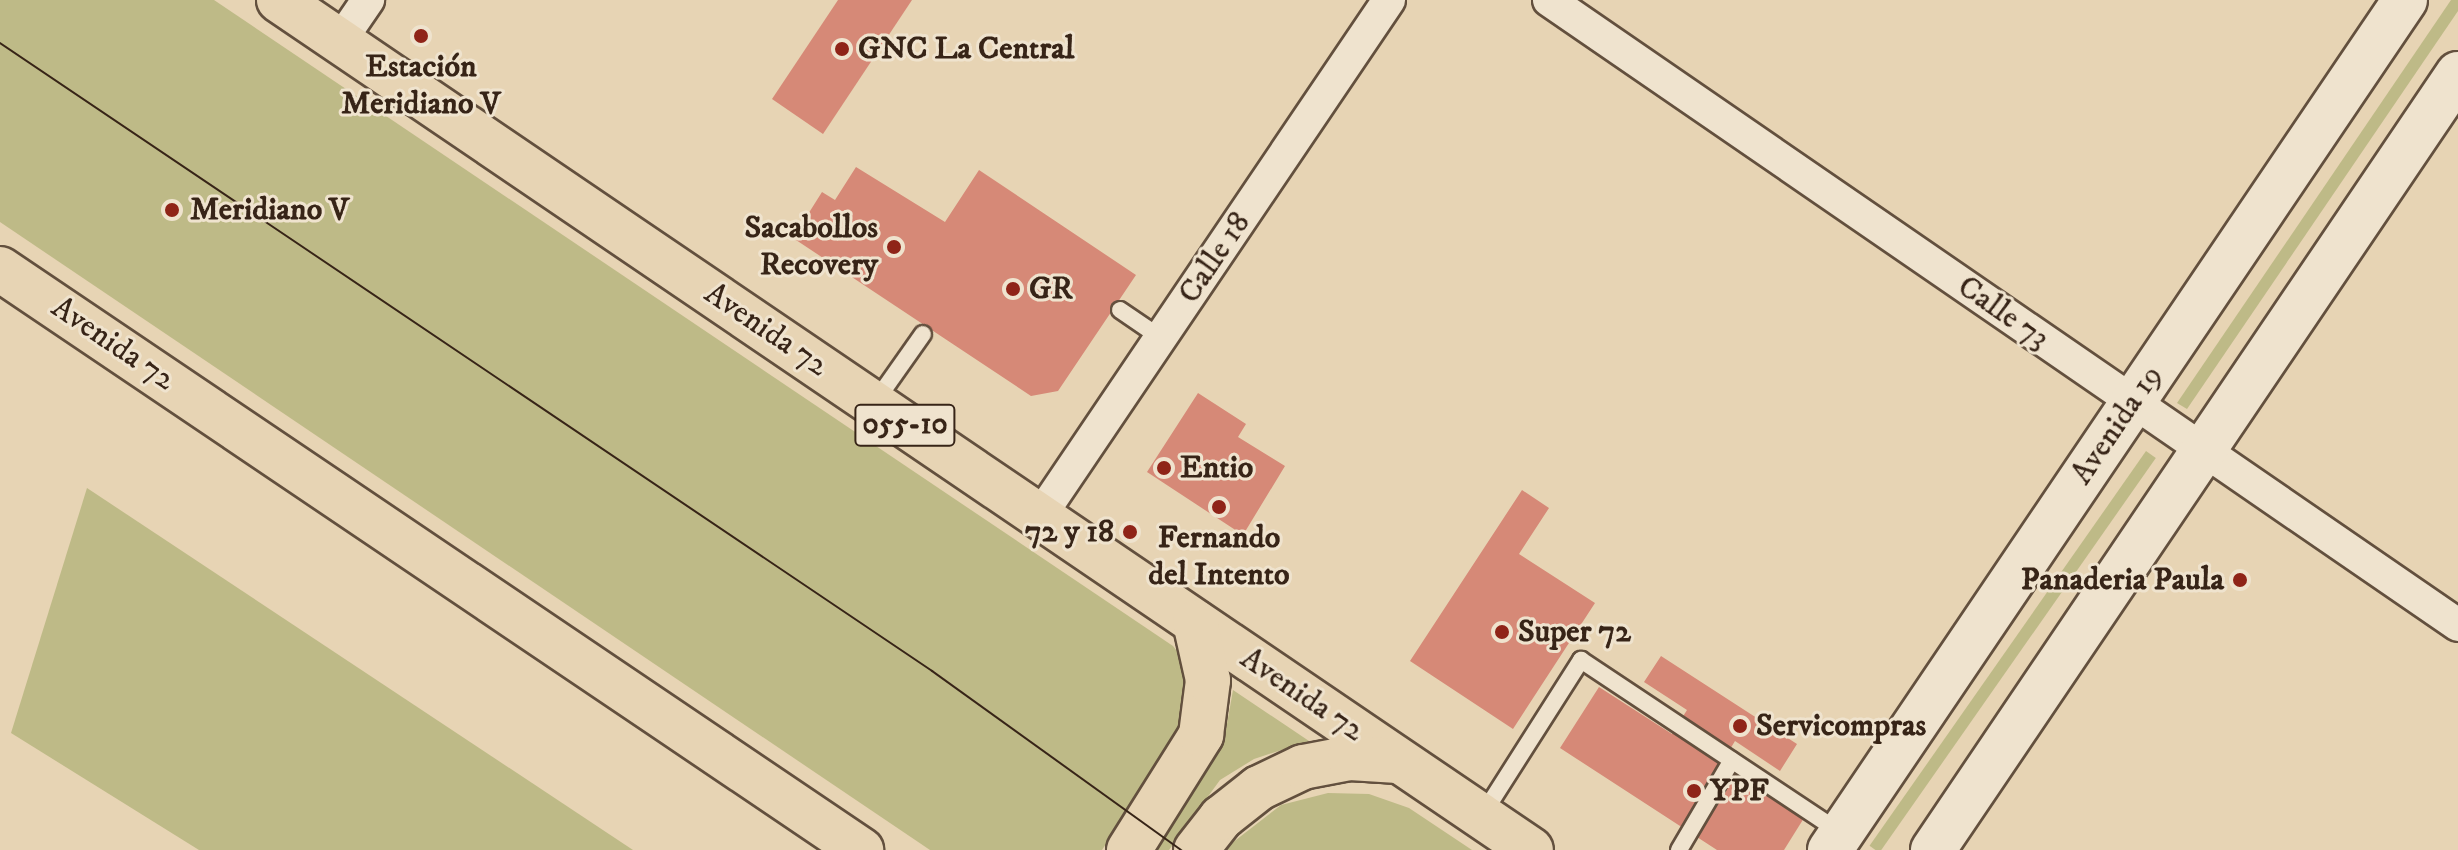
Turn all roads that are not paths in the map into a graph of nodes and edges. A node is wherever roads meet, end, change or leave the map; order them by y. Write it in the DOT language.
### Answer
graph roads {
  1 [pos="279,0"];
  2 [pos="368,0"];
  3 [pos="1389,0"];
  4 [pos="1549,0"];
  5 [pos="2405,0"];
  6 [pos="340,41"];
  7 [pos="2458,74"];
  8 [pos="0,269"];
  9 [pos="1120,310"];
  10 [pos="923,334"];
  11 [pos="1161,338"];
  12 [pos="2133,402"];
  13 [pos="874,404"];
  14 [pos="2203,451"];
  15 [pos="1040,516"];
  16 [pos="1195,622"];
  17 [pos="2458,625"];
  18 [pos="1732,760"];
  19 [pos="1398,761"];
  20 [pos="1481,817"];
  21 [pos="1836,841"];
  22 [pos="861,850"];
  23 [pos="1129,850"];
  24 [pos="1196,850"];
  25 [pos="1531,850"];
  26 [pos="1679,850"];
  27 [pos="1933,850"];
  1 -- 6 [label="highway, Avenida 72 / 055-10"];
  2 -- 6 [label="street"];
  3 -- 11 [label="street, Calle 18"];
  4 -- 12 [label="street, Calle 73"];
  5 -- 12 [label="main road, Avenida 19"];
  6 -- 13 [label="highway, Avenida 72 / 055-10"];
  7 -- 14 [label="main road"];
  8 -- 22 [label="highway, Avenida 72"];
  9 -- 11 [label="lane"];
  10 -- 13 [label="lane"];
  11 -- 15 [label="street, Calle 18"];
  12 -- 14 [label="street, Calle 73"];
  12 -- 21 [label="main road, Avenida 19"];
  13 -- 15 [label="highway, Avenida 72 / 055-10"];
  14 -- 17 [label="street, Calle 73"];
  14 -- 27 [label="main road"];
  15 -- 16 [label="highway, Avenida 72 / 055-10"];
  16 -- 19 [label="highway, Avenida 72 / 055-10"];
  16 -- 23 [label="highway"];
  18 -- 20 [label="lane"];
  18 -- 21 [label="lane"];
  18 -- 26 [label="lane"];
  19 -- 20 [label="highway, Avenida 72 / 055-10"];
  19 -- 24 [label="highway"];
  20 -- 25 [label="highway, Avenida 72 / 055-10"];
}
